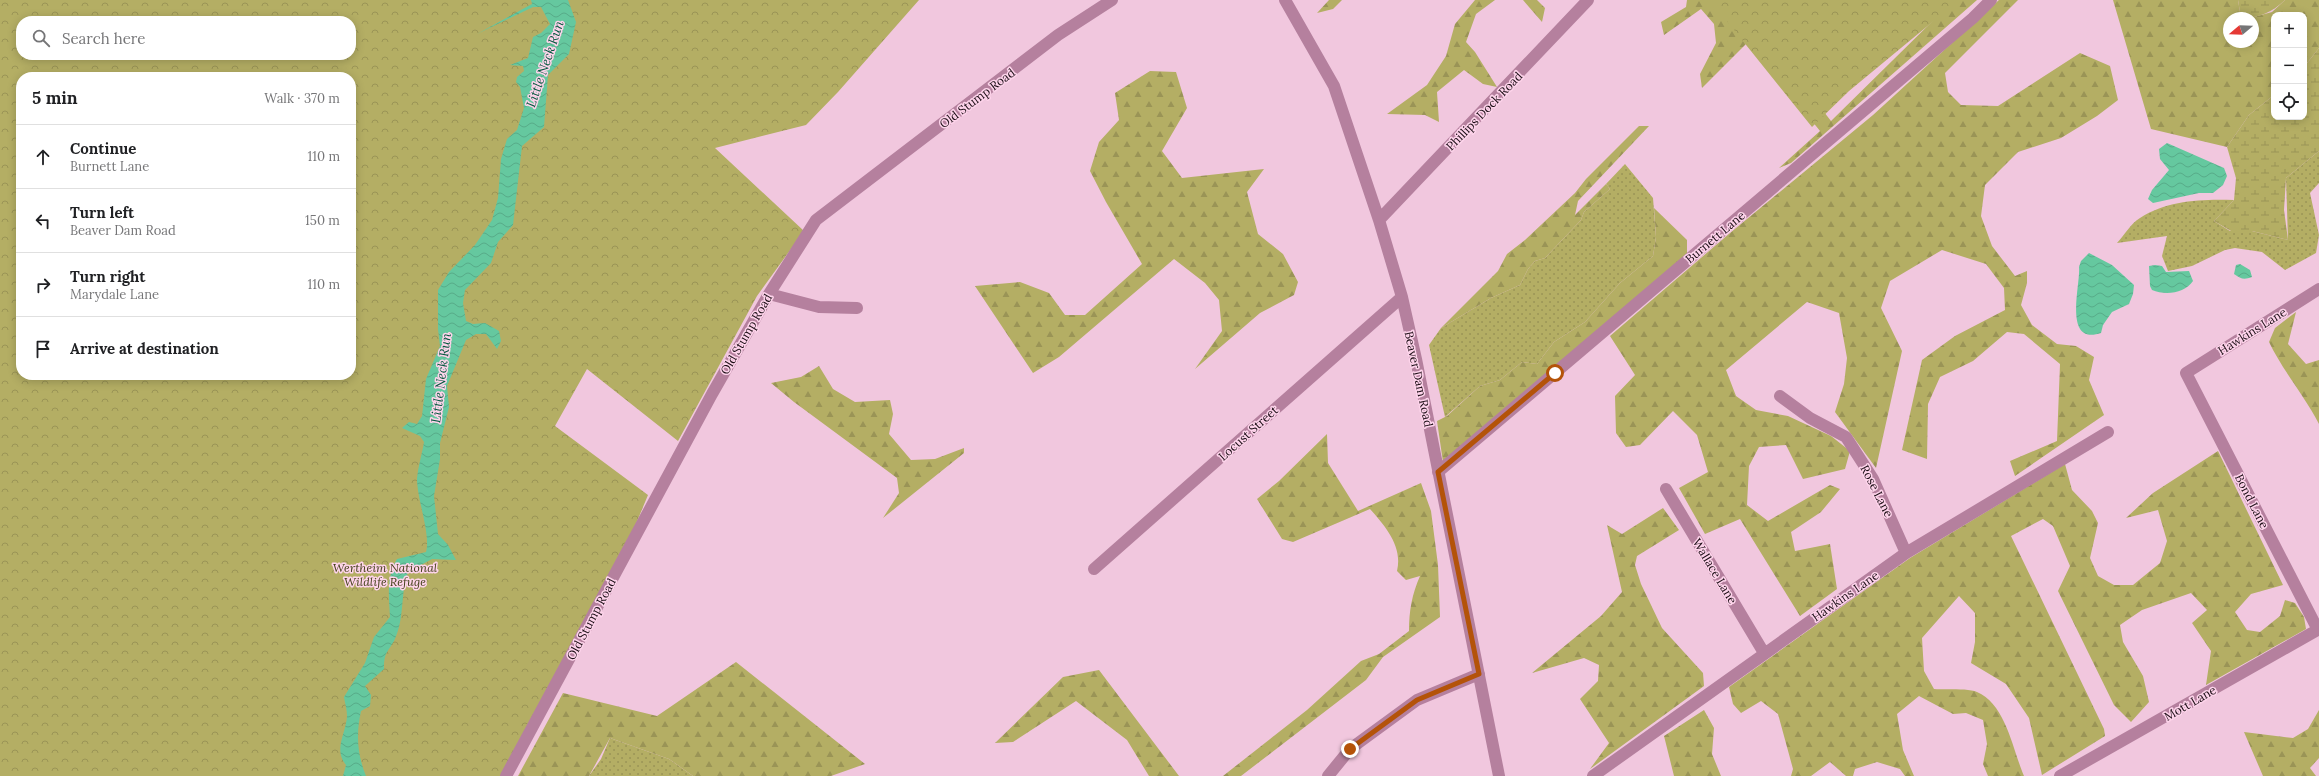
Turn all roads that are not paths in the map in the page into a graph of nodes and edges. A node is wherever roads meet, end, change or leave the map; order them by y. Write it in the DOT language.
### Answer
graph roads {
  1 [pos="1112,0"];
  2 [pos="1285,0"];
  3 [pos="1588,0"];
  4 [pos="1991,0"];
  5 [pos="1379,220"];
  6 [pos="2319,290"];
  7 [pos="769,294"];
  8 [pos="1402,297"];
  9 [pos="857,308"];
  10 [pos="2186,373"];
  11 [pos="1780,396"];
  12 [pos="2108,432"];
  13 [pos="1438,472"];
  14 [pos="1666,489"];
  15 [pos="1906,553"];
  16 [pos="1094,569"];
  17 [pos="2318,629"];
  18 [pos="1764,653"];
  19 [pos="1479,674"];
  20 [pos="506,776"];
  21 [pos="1328,776"];
  22 [pos="1499,776"];
  23 [pos="1593,776"];
  24 [pos="2060,776"];
  1 -- 7 [label="street, Old Stump Road"];
  2 -- 5 [label="street, Beaver Dam Road"];
  3 -- 5 [label="street, Phillips Dock Road"];
  4 -- 13 [label="street, Burnett Lane"];
  5 -- 8 [label="street, Beaver Dam Road"];
  6 -- 10 [label="street, Hawkins Lane"];
  7 -- 9 [label="street"];
  7 -- 20 [label="street, Old Stump Road"];
  8 -- 13 [label="street, Beaver Dam Road"];
  8 -- 16 [label="street, Locust Street"];
  10 -- 17 [label="street, Bond Lane"];
  11 -- 15 [label="street, Rose Lane"];
  12 -- 15 [label="street, Hawkins Lane"];
  13 -- 19 [label="street, Beaver Dam Road"];
  14 -- 18 [label="street, Wallace Lane"];
  15 -- 18 [label="street, Hawkins Lane"];
  17 -- 24 [label="street, Mott Lane"];
  18 -- 23 [label="street, Hawkins Lane"];
  19 -- 21 [label="street"];
  19 -- 22 [label="street, Beaver Dam Road"];
}
